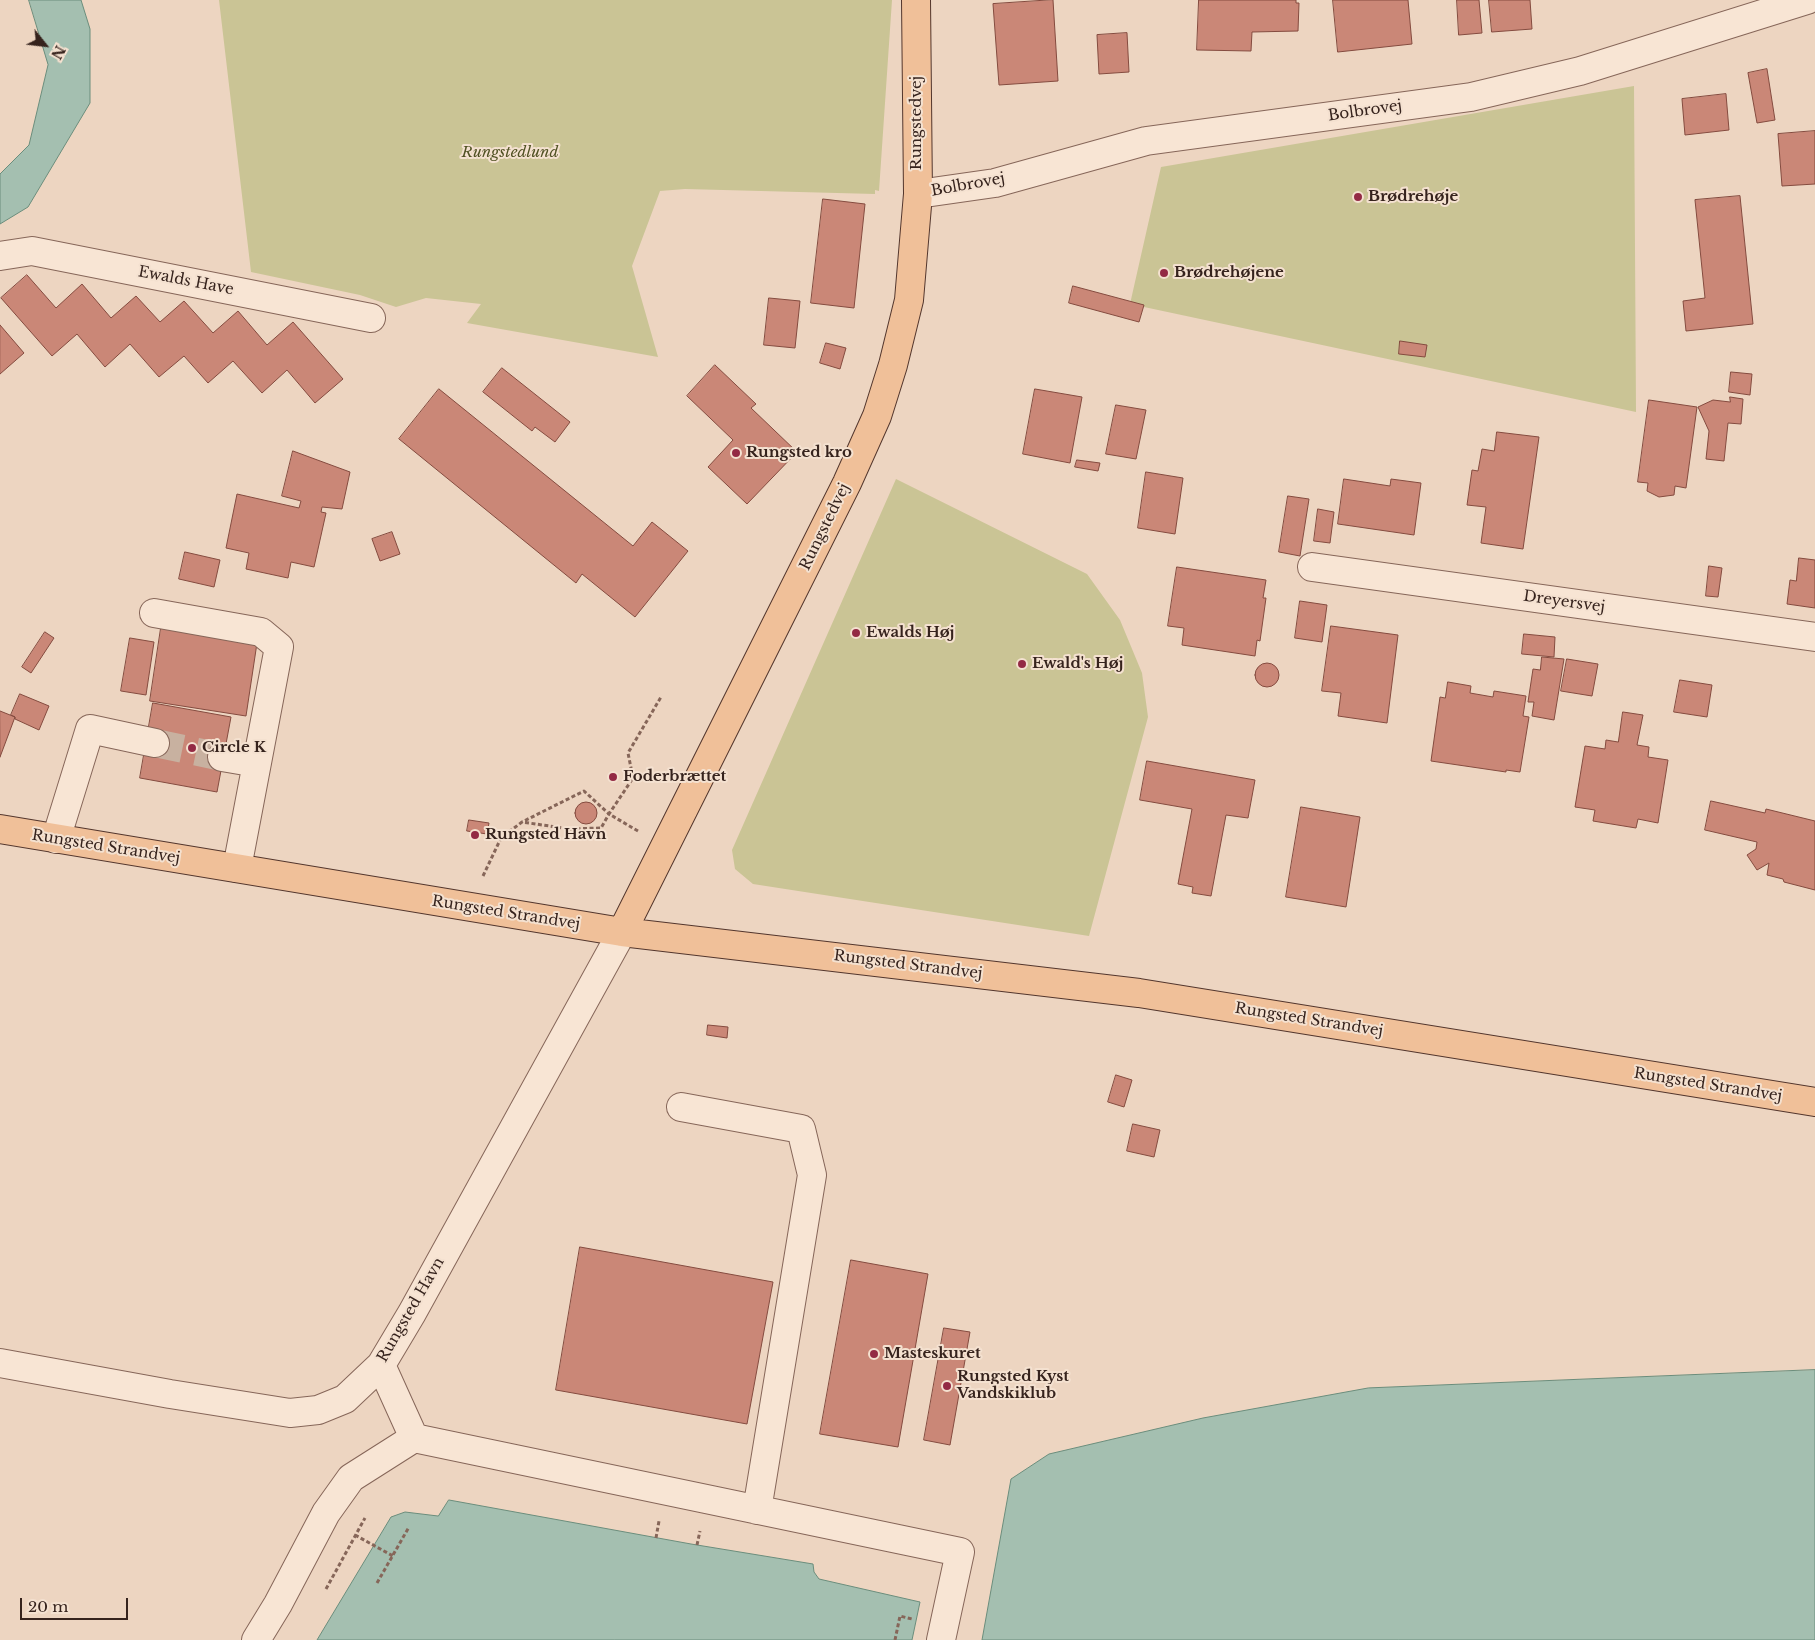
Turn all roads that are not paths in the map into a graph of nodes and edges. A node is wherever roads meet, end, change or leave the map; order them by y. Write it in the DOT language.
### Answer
graph roads {
  1 [pos="916,0"];
  2 [pos="1807,0"];
  3 [pos="918,194"];
  4 [pos="0,256"];
  5 [pos="371,318"];
  6 [pos="1312,567"];
  7 [pos="154,613"];
  8 [pos="1815,637"];
  9 [pos="155,743"];
  10 [pos="222,757"];
  11 [pos="258,763"];
  12 [pos="0,829"];
  13 [pos="56,839"];
  14 [pos="237,868"];
  15 [pos="622,932"];
  16 [pos="1815,1102"];
  17 [pos="681,1107"];
  18 [pos="0,1364"];
  19 [pos="381,1365"];
  20 [pos="414,1438"];
  21 [pos="757,1510"];
  22 [pos="256,1640"];
  23 [pos="941,1640"];
  1 -- 3 [label="main road, Rungstedvej"];
  2 -- 3 [label="street, Bolbrovej"];
  3 -- 15 [label="main road, Rungstedvej"];
  4 -- 5 [label="street, Ewalds Have"];
  6 -- 8 [label="street, Dreyersvej"];
  7 -- 11 [label="street"];
  9 -- 13 [label="street"];
  10 -- 11 [label="street"];
  11 -- 14 [label="street"];
  12 -- 13 [label="main road, Rungsted Strandvej"];
  13 -- 14 [label="main road, Rungsted Strandvej"];
  14 -- 15 [label="main road, Rungsted Strandvej"];
  15 -- 16 [label="main road, Rungsted Strandvej"];
  15 -- 19 [label="street, Rungsted Havn"];
  17 -- 21 [label="street"];
  18 -- 19 [label="street, Rungsted Havn"];
  19 -- 20 [label="street"];
  20 -- 21 [label="street"];
  20 -- 22 [label="street"];
  21 -- 23 [label="street"];
}
